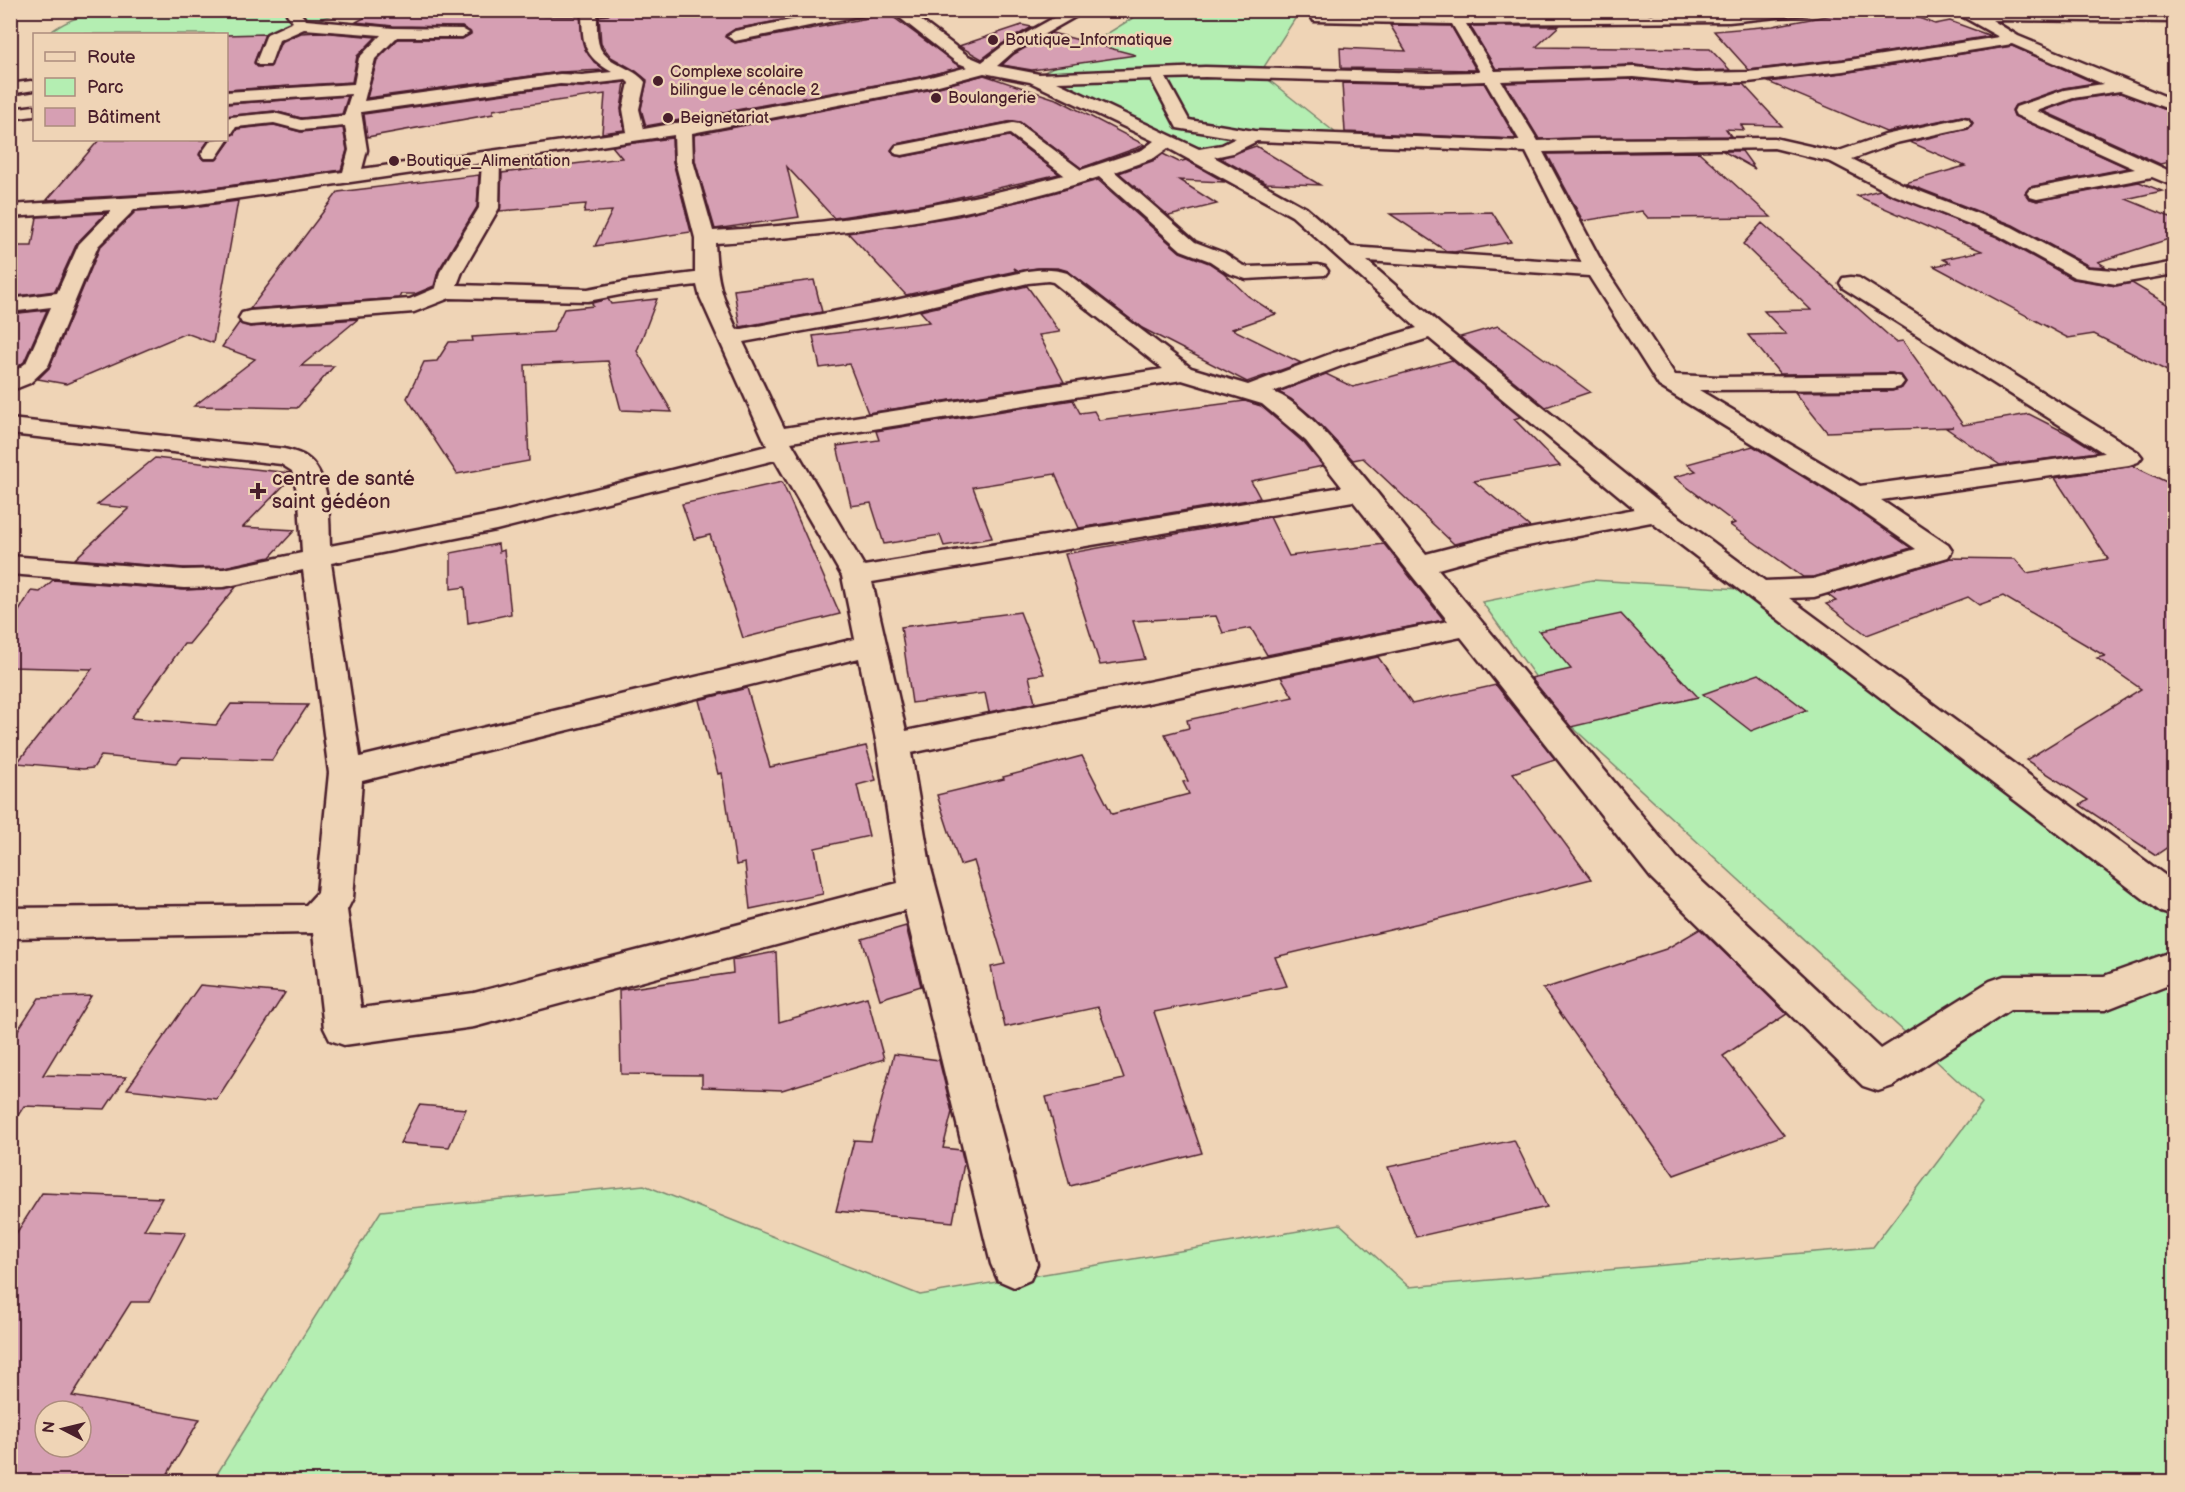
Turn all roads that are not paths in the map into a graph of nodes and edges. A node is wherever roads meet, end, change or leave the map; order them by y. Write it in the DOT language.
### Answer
graph roads {
  1 [pos="544,10"];
  2 [pos="868,10"];
  3 [pos="897,10"];
  4 [pos="1080,10"];
  5 [pos="1807,10"];
  6 [pos="594,11"];
  7 [pos="1963,13"];
  8 [pos="1453,14"];
  9 [pos="299,17"];
  10 [pos="1319,18"];
  11 [pos="2175,18"];
  12 [pos="393,32"];
  13 [pos="462,33"];
  14 [pos="735,36"];
  15 [pos="2013,39"];
  16 [pos="264,62"];
  17 [pos="984,68"];
  18 [pos="1156,74"];
  19 [pos="630,75"];
  20 [pos="1491,76"];
  21 [pos="1035,78"];
  22 [pos="2121,86"];
  23 [pos="31,87"];
  24 [pos="361,88"];
  25 [pos="10,89"];
  26 [pos="228,97"];
  27 [pos="2175,106"];
  28 [pos="33,111"];
  29 [pos="10,114"];
  30 [pos="354,114"];
  31 [pos="1962,123"];
  32 [pos="228,126"];
  33 [pos="683,129"];
  34 [pos="637,136"];
  35 [pos="1254,136"];
  36 [pos="1168,140"];
  37 [pos="1532,147"];
  38 [pos="902,150"];
  39 [pos="1197,155"];
  40 [pos="490,157"];
  41 [pos="1837,158"];
  42 [pos="1102,170"];
  43 [pos="2155,171"];
  44 [pos="351,176"];
  45 [pos="1078,177"];
  46 [pos="2175,180"];
  47 [pos="2037,193"];
  48 [pos="130,203"];
  49 [pos="10,210"];
  50 [pos="705,238"];
  51 [pos="1346,253"];
  52 [pos="2175,268"];
  53 [pos="1596,270"];
  54 [pos="1318,272"];
  55 [pos="706,278"];
  56 [pos="1851,283"];
  57 [pos="448,291"];
  58 [pos="64,299"];
  59 [pos="10,306"];
  60 [pos="250,318"];
  61 [pos="1433,330"];
  62 [pos="730,338"];
  63 [pos="1183,373"];
  64 [pos="1667,381"];
  65 [pos="1892,382"];
  66 [pos="10,384"];
  67 [pos="1251,392"];
  68 [pos="10,426"];
  69 [pos="779,444"];
  70 [pos="1360,492"];
  71 [pos="1856,495"];
  72 [pos="1656,513"];
  73 [pos="316,559"];
  74 [pos="1419,565"];
  75 [pos="15,571"];
  76 [pos="856,576"];
  77 [pos="1756,590"];
  78 [pos="1469,626"];
  79 [pos="871,645"];
  80 [pos="893,745"];
  81 [pos="346,773"];
  82 [pos="919,892"];
  83 [pos="2175,902"];
  84 [pos="328,908"];
  85 [pos="10,923"];
  86 [pos="2175,967"];
  87 [pos="1014,1264"];
  1 -- 6 [label="street"];
  2 -- 14 [label="street"];
  3 -- 17 [label="street"];
  4 -- 17 [label="street"];
  5 -- 8 [label="street"];
  6 -- 19 [label="street"];
  7 -- 11 [label="street"];
  7 -- 15 [label="street"];
  8 -- 10 [label="street"];
  8 -- 20 [label="street"];
  9 -- 12 [label="street"];
  9 -- 16 [label="street"];
  12 -- 13 [label="street"];
  12 -- 24 [label="street"];
  15 -- 20 [label="street"];
  15 -- 22 [label="street"];
  17 -- 21 [label="street"];
  17 -- 33 [label="street"];
  18 -- 20 [label="street"];
  18 -- 21 [label="street"];
  18 -- 35 [label="street"];
  19 -- 30 [label="street"];
  19 -- 34 [label="street"];
  20 -- 37 [label="street"];
  21 -- 36 [label="street"];
  22 -- 27 [label="street"];
  22 -- 43 [label="street"];
  23 -- 25 [label="street"];
  24 -- 26 [label="street"];
  24 -- 30 [label="street"];
  28 -- 29 [label="street"];
  30 -- 32 [label="street"];
  30 -- 44 [label="street"];
  31 -- 41 [label="street"];
  33 -- 34 [label="street"];
  33 -- 50 [label="street"];
  34 -- 40 [label="street"];
  35 -- 37 [label="street"];
  35 -- 39 [label="street"];
  36 -- 39 [label="street"];
  36 -- 42 [label="street"];
  37 -- 41 [label="street"];
  37 -- 53 [label="street"];
  38 -- 45 [label="street"];
  39 -- 51 [label="street"];
  40 -- 44 [label="street"];
  40 -- 57 [label="street"];
  41 -- 52 [label="street"];
  42 -- 45 [label="street"];
  42 -- 54 [label="street"];
  43 -- 46 [label="street"];
  43 -- 47 [label="street"];
  44 -- 48 [label="street"];
  45 -- 50 [label="street"];
  48 -- 49 [label="street"];
  48 -- 58 [label="street"];
  50 -- 55 [label="street"];
  51 -- 53 [label="street"];
  51 -- 61 [label="street"];
  53 -- 64 [label="street"];
  55 -- 57 [label="street"];
  55 -- 62 [label="street"];
  56 -- 71 [label="street"];
  57 -- 60 [label="street"];
  58 -- 59 [label="street"];
  58 -- 66 [label="street"];
  61 -- 67 [label="street"];
  61 -- 72 [label="street"];
  62 -- 63 [label="street"];
  62 -- 69 [label="street"];
  63 -- 67 [label="street"];
  63 -- 69 [label="street"];
  64 -- 65 [label="street"];
  64 -- 71 [label="street"];
  67 -- 70 [label="street"];
  68 -- 73 [label="street"];
  69 -- 73 [label="street"];
  69 -- 76 [label="street"];
  70 -- 74 [label="street"];
  70 -- 76 [label="street"];
  71 -- 77 [label="street"];
  72 -- 74 [label="street"];
  72 -- 77 [label="street"];
  73 -- 75 [label="street"];
  73 -- 81 [label="street"];
  74 -- 78 [label="street"];
  76 -- 79 [label="street"];
  77 -- 83 [label="street"];
  78 -- 80 [label="street"];
  78 -- 86 [label="street"];
  79 -- 80 [label="street"];
  79 -- 81 [label="street"];
  80 -- 82 [label="street"];
  81 -- 84 [label="street"];
  82 -- 84 [label="street"];
  82 -- 87 [label="street"];
  84 -- 85 [label="street"];
}
